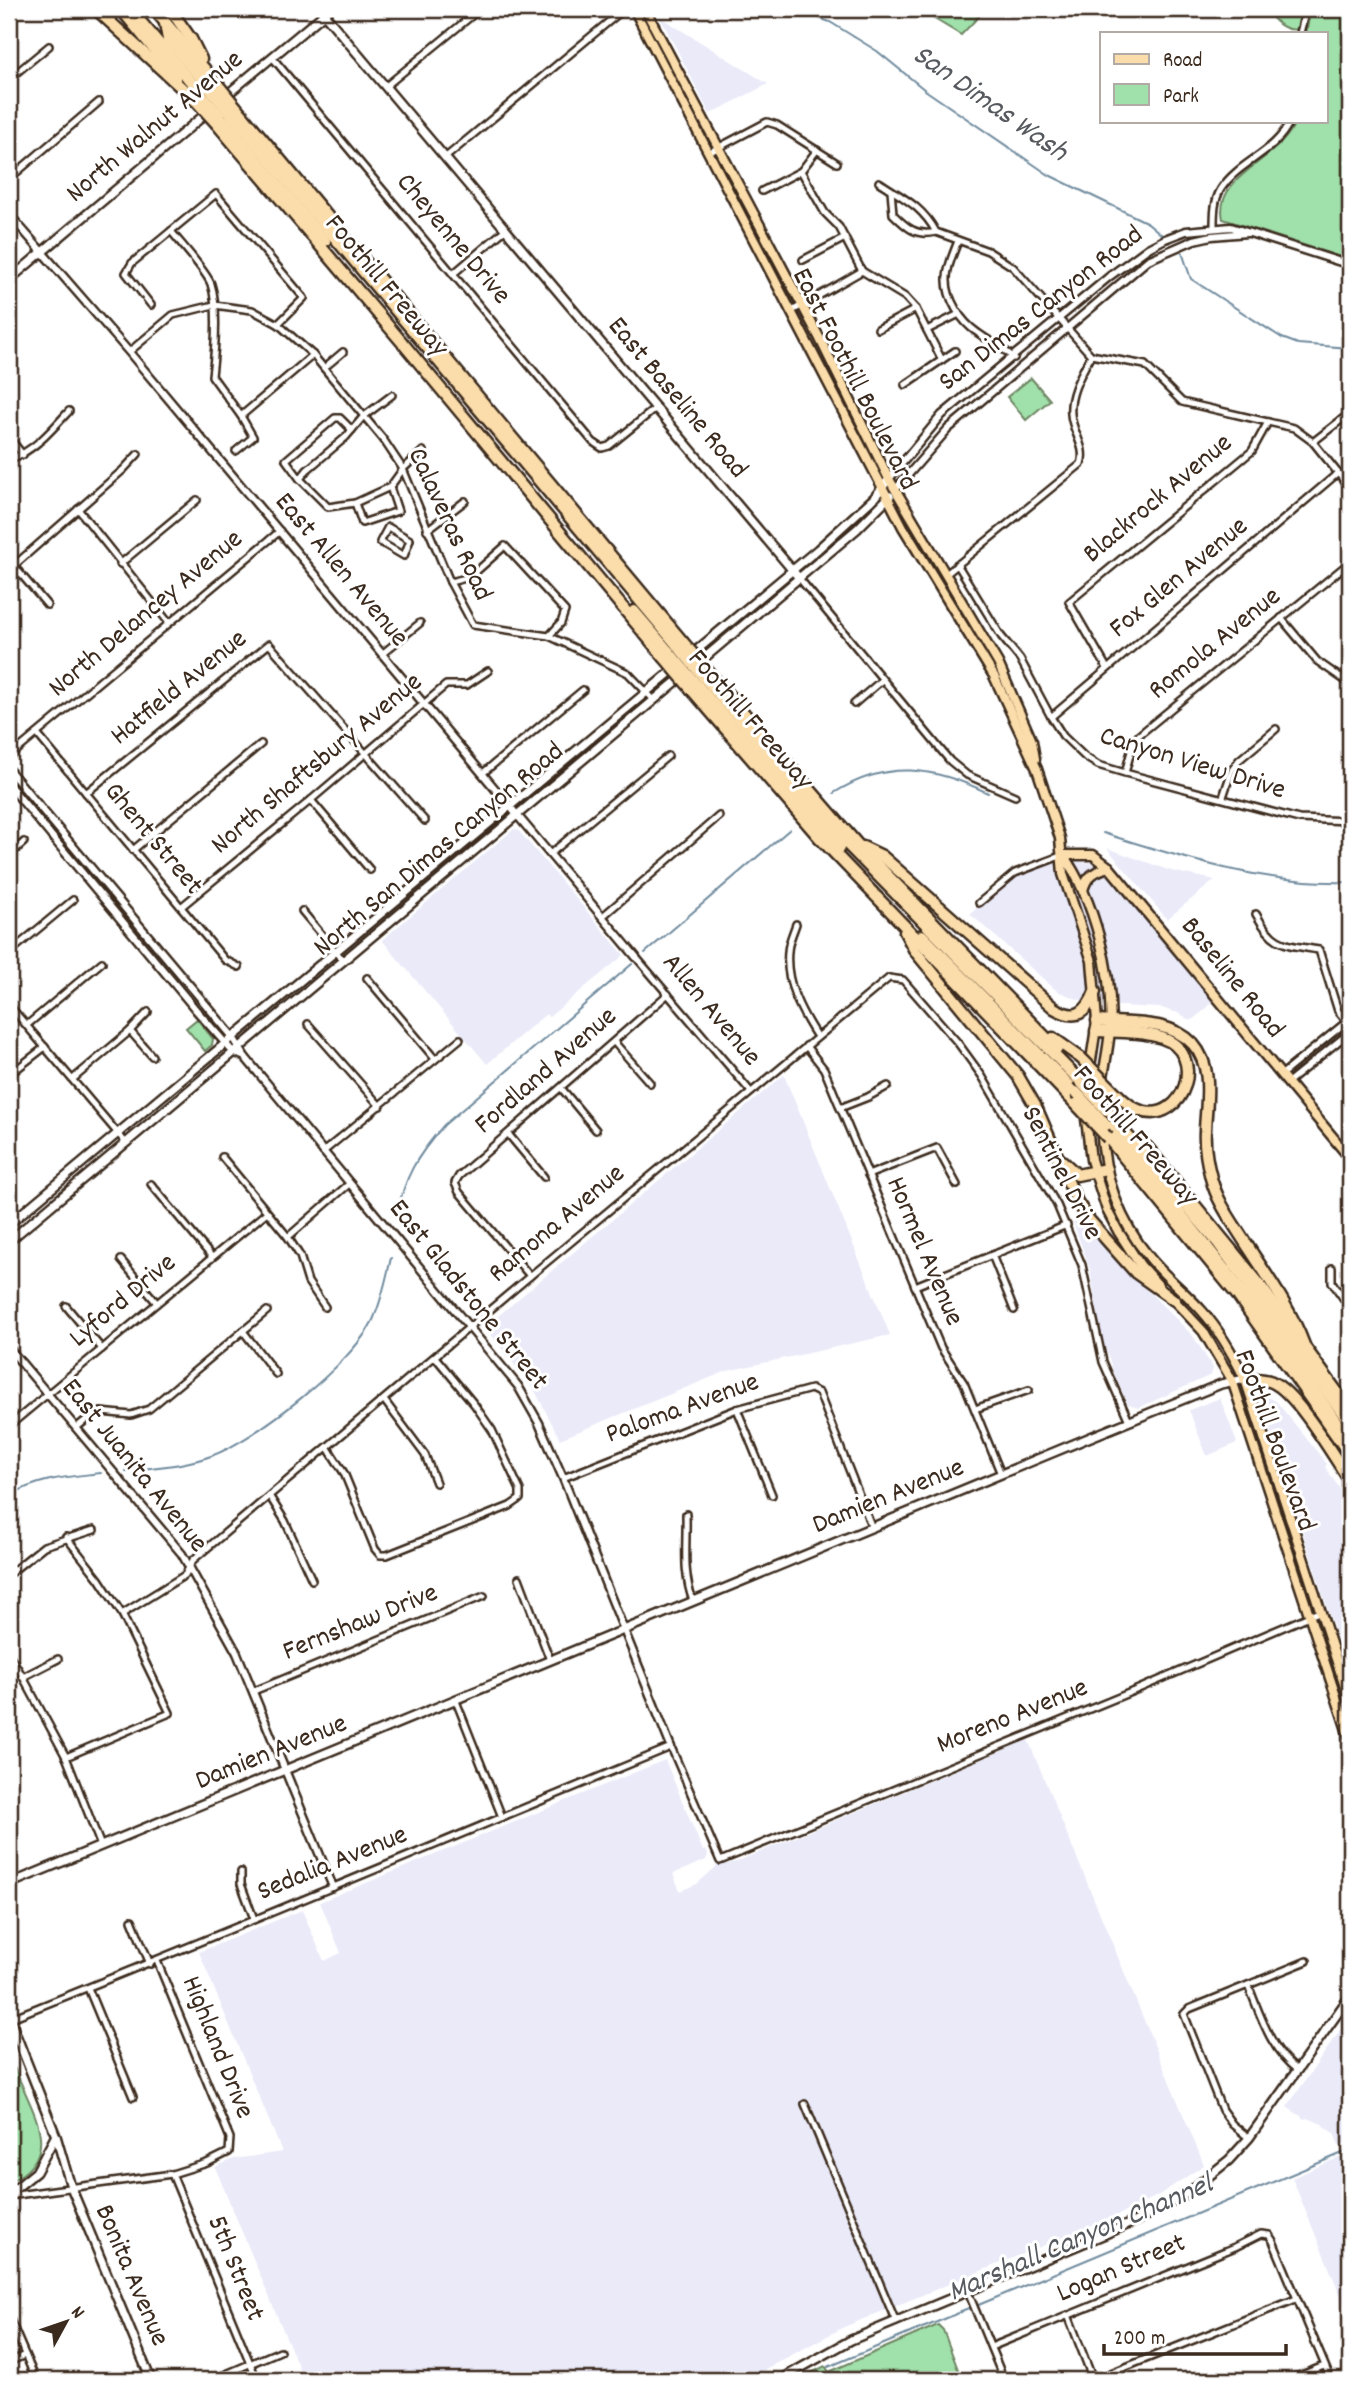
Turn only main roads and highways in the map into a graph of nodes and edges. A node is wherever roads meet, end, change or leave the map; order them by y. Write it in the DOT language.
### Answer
graph roads {
  1 [pos="96,9"];
  2 [pos="121,9"];
  3 [pos="130,9"];
  4 [pos="154,9"];
  5 [pos="170,9"];
  6 [pos="634,9"];
  7 [pos="645,9"];
  8 [pos="325,10"];
  9 [pos="165,22"];
  10 [pos="209,75"];
  11 [pos="207,93"];
  12 [pos="226,115"];
  13 [pos="9,279"];
  14 [pos="889,479"];
  15 [pos="883,488"];
  16 [pos="895,490"];
  17 [pos="888,498"];
  18 [pos="792,570"];
  19 [pos="799,579"];
  20 [pos="983,648"];
  21 [pos="673,649"];
  22 [pos="701,682"];
  23 [pos="795,779"];
  24 [pos="790,799"];
  25 [pos="856,844"];
  26 [pos="1063,855"];
  27 [pos="1109,867"];
  28 [pos="1083,893"];
  29 [pos="898,919"];
  30 [pos="1096,992"];
  31 [pos="1096,1026"];
  32 [pos="1037,1027"];
  33 [pos="1110,1027"];
  34 [pos="1078,1076"];
  35 [pos="1106,1106"];
  36 [pos="1057,1153"];
  37 [pos="1350,1158"];
  38 [pos="1106,1169"];
  39 [pos="1094,1172"];
  40 [pos="9,1224"];
  41 [pos="9,1241"];
  42 [pos="1174,1300"];
  43 [pos="1304,1345"];
  44 [pos="1245,1379"];
  45 [pos="1232,1380"];
  46 [pos="1350,1410"];
  47 [pos="1350,1423"];
  48 [pos="1350,1442"];
  49 [pos="1350,1455"];
  50 [pos="1350,1481"];
  51 [pos="1350,1702"];
  52 [pos="1350,1739"];
  53 [pos="9,1884"];
  54 [pos="1350,1996"];
  55 [pos="9,2018"];
  56 [pos="56,2136"];
  57 [pos="9,2195"];
  58 [pos="151,2380"];
  59 [pos="779,2380"];
  1 -- 11 [label="highway"];
  2 -- 11 [label="highway, Foothill Freeway"];
  3 -- 11 [label="highway"];
  4 -- 9 [label="highway, Foothill Freeway"];
  5 -- 10 [label="highway"];
  6 -- 15 [label="main road, East Foothill Boulevard"];
  7 -- 14 [label="main road, East Foothill Boulevard"];
  8 -- 13 [label="main road, North Walnut Avenue"];
  8 -- 18 [label="main road, East Baseline Road"];
  9 -- 10 [label="highway, Foothill Freeway"];
  9 -- 11 [label="highway"];
  10 -- 11 [label="highway, Foothill Freeway"];
  11 -- 12 [label="highway, Foothill Freeway, bridge"];
  11 -- 12 [label="highway, Foothill Freeway, bridge"];
  12 -- 21 [label="highway, Foothill Freeway"];
  12 -- 21 [label="highway, Foothill Freeway"];
  14 -- 15 [label="main road, North San Dimas Canyon Road"];
  14 -- 16 [label="main road, East Foothill Boulevard"];
  15 -- 17 [label="main road, East Foothill Boulevard"];
  15 -- 18 [label="main road, North San Dimas Canyon Road"];
  16 -- 17 [label="main road, North San Dimas Canyon Road"];
  16 -- 20 [label="main road, East Foothill Boulevard"];
  17 -- 19 [label="main road, North San Dimas Canyon Road"];
  17 -- 20 [label="main road, East Foothill Boulevard"];
  18 -- 19 [label="main road, East Baseline Road"];
  18 -- 40 [label="main road, North San Dimas Canyon Road"];
  19 -- 41 [label="main road, North San Dimas Canyon Road"];
  20 -- 26 [label="main road, East Foothill Boulevard"];
  21 -- 22 [label="highway, Foothill Freeway, bridge"];
  21 -- 22 [label="highway, Foothill Freeway, bridge"];
  22 -- 23 [label="highway, Foothill Freeway"];
  22 -- 24 [label="highway, Foothill Freeway"];
  23 -- 25 [label="highway, Foothill Freeway"];
  23 -- 34 [label="highway"];
  24 -- 29 [label="highway, Foothill Freeway"];
  24 -- 48 [label="highway, bridge"];
  25 -- 30 [label="highway"];
  25 -- 32 [label="highway, Foothill Freeway"];
  26 -- 27 [label="main road, Baseline Road"];
  26 -- 28 [label="main road, Foothill Boulevard"];
  26 -- 30 [label="main road, Foothill Boulevard"];
  27 -- 28 [label="main road"];
  27 -- 37 [label="main road, Baseline Road"];
  28 -- 33 [label="main road, Foothill Boulevard"];
  29 -- 36 [label="highway"];
  29 -- 49 [label="highway, Foothill Freeway, bridge"];
  30 -- 31 [label="main road, Foothill Boulevard"];
  31 -- 33 [label="highway"];
  31 -- 39 [label="main road, Foothill Boulevard"];
  32 -- 33 [label="highway, bridge"];
  32 -- 34 [label="highway, Foothill Freeway"];
  33 -- 38 [label="main road, Foothill Boulevard"];
  33 -- 43 [label="highway"];
  34 -- 35 [label="highway, Foothill Freeway, bridge"];
  35 -- 43 [label="highway, Foothill Freeway"];
  35 -- 47 [label="highway"];
  36 -- 39 [label="highway"];
  36 -- 42 [label="highway"];
  38 -- 39 [label="highway"];
  38 -- 44 [label="main road, Foothill Boulevard"];
  39 -- 42 [label="main road, Foothill Boulevard"];
  42 -- 45 [label="main road, Foothill Boulevard"];
  43 -- 46 [label="highway, Foothill Freeway"];
  44 -- 45 [label="main road, Damien Avenue"];
  44 -- 50 [label="highway"];
  44 -- 51 [label="main road, Foothill Boulevard"];
  45 -- 52 [label="main road, Foothill Boulevard"];
  45 -- 53 [label="main road, Damien Avenue"];
  54 -- 59 [label="main road"];
  55 -- 56 [label="main road, Bonita Avenue"];
  56 -- 57 [label="main road"];
  56 -- 58 [label="main road, Bonita Avenue"];
}
